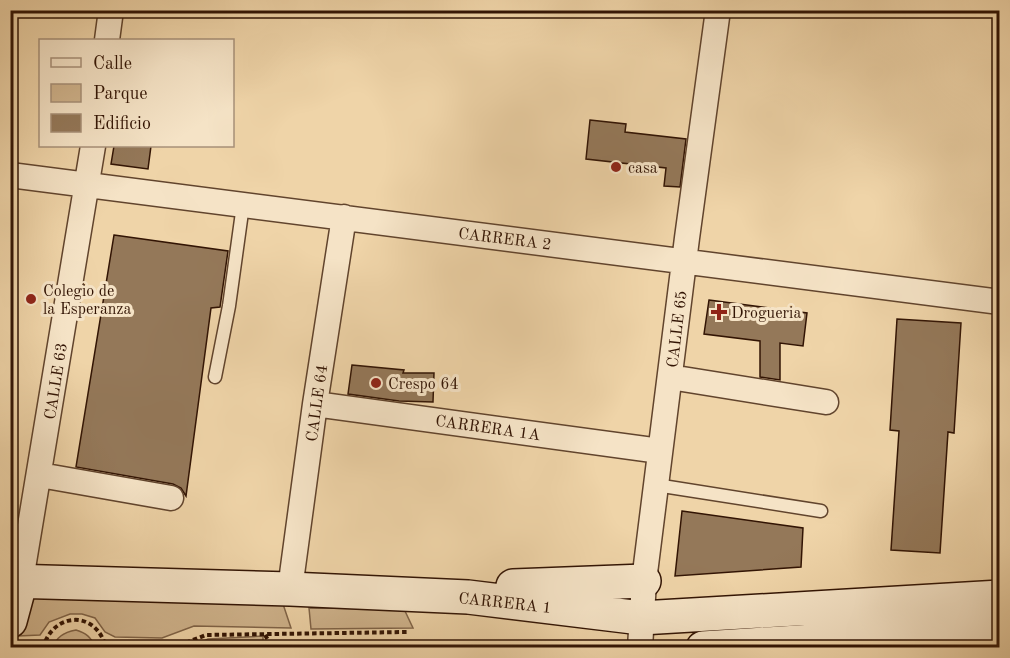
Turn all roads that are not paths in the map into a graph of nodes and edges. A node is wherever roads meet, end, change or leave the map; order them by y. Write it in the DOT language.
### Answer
graph roads {
  1 [pos="111,10"];
  2 [pos="718,10"];
  3 [pos="107,39"];
  4 [pos="93,147"];
  5 [pos="10,175"];
  6 [pos="88,185"];
  7 [pos="243,205"];
  8 [pos="344,218"];
  9 [pos="684,262"];
  10 [pos="999,302"];
  11 [pos="215,377"];
  12 [pos="670,377"];
  13 [pos="826,402"];
  14 [pos="315,404"];
  15 [pos="660,451"];
  16 [pos="40,475"];
  17 [pos="656,485"];
  18 [pos="171,498"];
  19 [pos="821,511"];
  20 [pos="16,581"];
  21 [pos="644,581"];
  22 [pos="290,589"];
  23 [pos="468,597"];
  24 [pos="999,597"];
  25 [pos="10,621"];
  26 [pos="999,630"];
  27 [pos="640,633"];
  28 [pos="703,648"];
  1 -- 3 [label="street"];
  2 -- 9 [label="street, CALLE 65"];
  4 -- 6 [label="street, CALLE 63"];
  5 -- 6 [label="street, CARRERA 2"];
  6 -- 7 [label="street, CARRERA 2"];
  6 -- 16 [label="street, CALLE 63"];
  7 -- 8 [label="street, CARRERA 2"];
  7 -- 11 [label="lane"];
  8 -- 9 [label="street, CARRERA 2"];
  8 -- 14 [label="street, CALLE 64"];
  9 -- 10 [label="street, CARRERA 2"];
  9 -- 12 [label="street, CALLE 65"];
  12 -- 13 [label="street"];
  12 -- 15 [label="street, CALLE 65"];
  14 -- 15 [label="street, CARRERA 1A"];
  14 -- 22 [label="street, CALLE 64"];
  15 -- 17 [label="street, CALLE 65"];
  16 -- 18 [label="street"];
  16 -- 20 [label="street, CALLE 63"];
  17 -- 19 [label="lane"];
  17 -- 21 [label="street, CALLE 65"];
  20 -- 22 [label="main road, CARRERA 1"];
  20 -- 25 [label="main road"];
  21 -- 23 [label="main road"];
  21 -- 27 [label="street, CALLE 65"];
  22 -- 23 [label="main road, CARRERA 1"];
  23 -- 27 [label="main road, CARRERA 1"];
  24 -- 27 [label="main road, CARRERA 1"];
  26 -- 28 [label="main road"];
}
